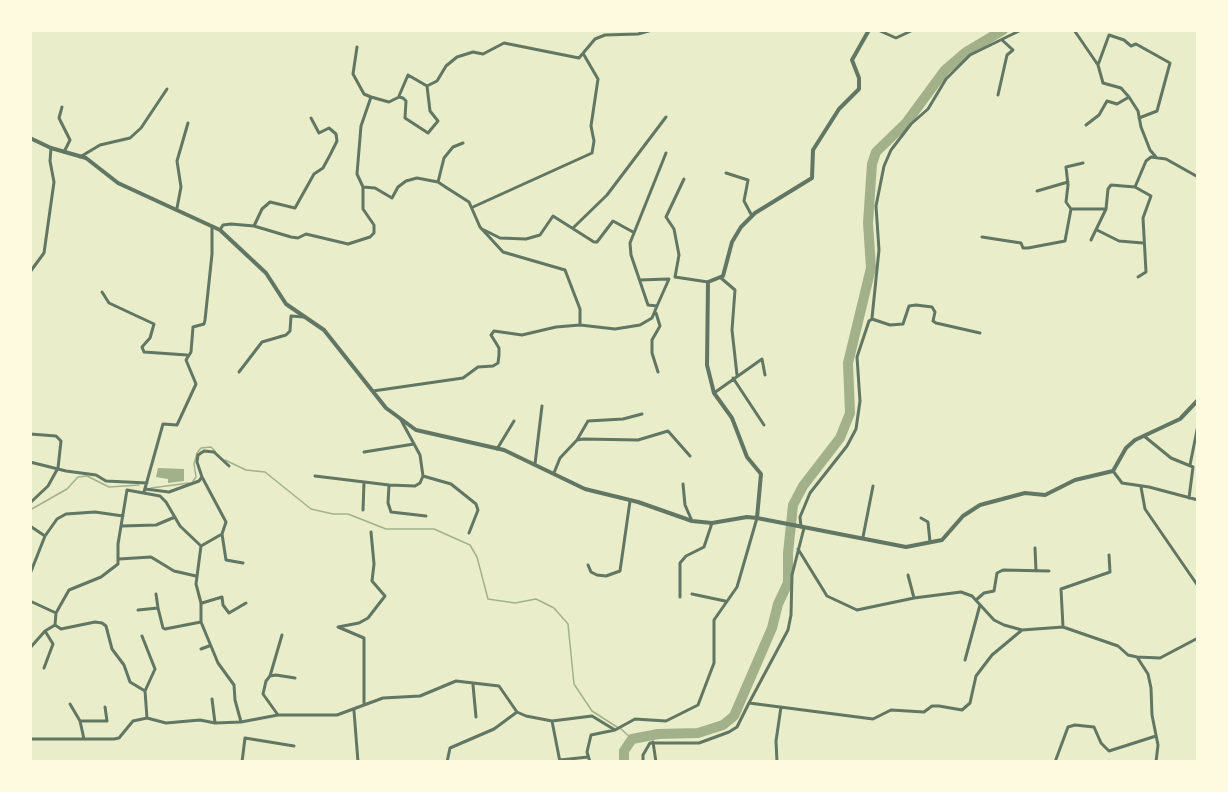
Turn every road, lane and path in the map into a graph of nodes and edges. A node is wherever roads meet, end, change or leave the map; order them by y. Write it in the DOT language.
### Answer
graph roads {
  1 [pos="652,30"];
  2 [pos="869,30"];
  3 [pos="878,30"];
  4 [pos="913,30"];
  5 [pos="1021,30"];
  6 [pos="1074,30"];
  7 [pos="1002,40"];
  8 [pos="357,47"];
  9 [pos="584,55"];
  10 [pos="1098,66"];
  11 [pos="427,86"];
  12 [pos="167,89"];
  13 [pos="998,95"];
  14 [pos="371,97"];
  15 [pos="399,97"];
  16 [pos="1129,97"];
  17 [pos="62,107"];
  18 [pos="666,117"];
  19 [pos="311,118"];
  20 [pos="1139,118"];
  21 [pos="189,123"];
  22 [pos="1086,125"];
  23 [pos="30,138"];
  24 [pos="463,143"];
  25 [pos="51,148"];
  26 [pos="64,153"];
  27 [pos="666,153"];
  28 [pos="80,157"];
  29 [pos="1156,157"];
  30 [pos="1083,163"];
  31 [pos="726,173"];
  32 [pos="1198,177"];
  33 [pos="684,179"];
  34 [pos="438,182"];
  35 [pos="1068,182"];
  36 [pos="363,187"];
  37 [pos="1135,187"];
  38 [pos="1037,191"];
  39 [pos="473,207"];
  40 [pos="177,208"];
  41 [pos="1071,209"];
  42 [pos="1106,209"];
  43 [pos="752,216"];
  44 [pos="254,225"];
  45 [pos="212,226"];
  46 [pos="480,227"];
  47 [pos="573,228"];
  48 [pos="220,230"];
  49 [pos="1097,230"];
  50 [pos="633,232"];
  51 [pos="982,237"];
  52 [pos="1091,240"];
  53 [pos="1143,243"];
  54 [pos="30,272"];
  55 [pos="1138,277"];
  56 [pos="675,278"];
  57 [pos="721,278"];
  58 [pos="669,279"];
  59 [pos="640,280"];
  60 [pos="708,282"];
  61 [pos="102,292"];
  62 [pos="657,306"];
  63 [pos="656,313"];
  64 [pos="309,318"];
  65 [pos="872,319"];
  66 [pos="580,325"];
  67 [pos="980,333"];
  68 [pos="187,355"];
  69 [pos="239,372"];
  70 [pos="658,372"];
  71 [pos="737,375"];
  72 [pos="765,375"];
  73 [pos="733,378"];
  74 [pos="373,391"];
  75 [pos="714,393"];
  76 [pos="1198,400"];
  77 [pos="542,406"];
  78 [pos="642,414"];
  79 [pos="400,418"];
  80 [pos="514,421"];
  81 [pos="764,425"];
  82 [pos="1198,425"];
  83 [pos="30,434"];
  84 [pos="1144,436"];
  85 [pos="577,440"];
  86 [pos="414,444"];
  87 [pos="497,449"];
  88 [pos="364,452"];
  89 [pos="690,456"];
  90 [pos="30,462"];
  91 [pos="535,464"];
  92 [pos="1190,465"];
  93 [pos="229,466"];
  94 [pos="58,468"];
  95 [pos="1113,471"];
  96 [pos="554,473"];
  97 [pos="315,476"];
  98 [pos="423,476"];
  99 [pos="202,477"];
  100 [pos="364,482"];
  101 [pos="147,483"];
  102 [pos="682,484"];
  103 [pos="389,485"];
  104 [pos="873,486"];
  105 [pos="1141,488"];
  106 [pos="144,491"];
  107 [pos="1189,498"];
  108 [pos="1198,500"];
  109 [pos="630,501"];
  110 [pos="30,503"];
  111 [pos="363,510"];
  112 [pos="123,516"];
  113 [pos="426,516"];
  114 [pos="175,517"];
  115 [pos="757,518"];
  116 [pos="921,518"];
  117 [pos="692,521"];
  118 [pos="712,523"];
  119 [pos="30,526"];
  120 [pos="122,526"];
  121 [pos="800,527"];
  122 [pos="371,532"];
  123 [pos="469,533"];
  124 [pos="222,534"];
  125 [pos="45,536"];
  126 [pos="863,537"];
  127 [pos="930,542"];
  128 [pos="201,546"];
  129 [pos="1035,548"];
  130 [pos="798,549"];
  131 [pos="1109,555"];
  132 [pos="119,559"];
  133 [pos="243,562"];
  134 [pos="588,565"];
  135 [pos="1036,571"];
  136 [pos="1049,571"];
  137 [pos="30,574"];
  138 [pos="908,575"];
  139 [pos="197,576"];
  140 [pos="1198,586"];
  141 [pos="156,594"];
  142 [pos="692,594"];
  143 [pos="680,597"];
  144 [pos="914,597"];
  145 [pos="976,600"];
  146 [pos="30,601"];
  147 [pos="725,601"];
  148 [pos="201,603"];
  149 [pos="246,603"];
  150 [pos="980,605"];
  151 [pos="158,608"];
  152 [pos="138,610"];
  153 [pos="56,613"];
  154 [pos="201,622"];
  155 [pos="55,625"];
  156 [pos="1063,627"];
  157 [pos="1022,630"];
  158 [pos="45,631"];
  159 [pos="282,635"];
  160 [pos="142,636"];
  161 [pos="1198,638"];
  162 [pos="209,646"];
  163 [pos="30,648"];
  164 [pos="201,649"];
  165 [pos="1137,657"];
  166 [pos="965,660"];
  167 [pos="44,668"];
  168 [pos="270,676"];
  169 [pos="295,678"];
  170 [pos="472,685"];
  171 [pos="145,691"];
  172 [pos="212,699"];
  173 [pos="364,703"];
  174 [pos="749,703"];
  175 [pos="70,704"];
  176 [pos="105,707"];
  177 [pos="781,707"];
  178 [pos="354,711"];
  179 [pos="517,712"];
  180 [pos="278,715"];
  181 [pos="476,717"];
  182 [pos="147,718"];
  183 [pos="80,721"];
  184 [pos="552,721"];
  185 [pos="241,722"];
  186 [pos="215,723"];
  187 [pos="615,730"];
  188 [pos="1156,736"];
  189 [pos="30,739"];
  190 [pos="84,739"];
  191 [pos="653,742"];
  192 [pos="294,746"];
  193 [pos="588,757"];
  194 [pos="560,761"];
  195 [pos="242,762"];
  196 [pos="358,762"];
  197 [pos="447,762"];
  198 [pos="590,762"];
  199 [pos="643,762"];
  200 [pos="656,762"];
  201 [pos="777,762"];
  202 [pos="1055,762"];
  203 [pos="1156,762"];
  1 -- 9 [label="street"];
  2 -- 43 [label="street"];
  3 -- 4 [label="street"];
  5 -- 7 [label="street"];
  6 -- 10 [label="street"];
  7 -- 13 [label="street"];
  7 -- 65 [label="street"];
  8 -- 14 [label="street"];
  9 -- 11 [label="street"];
  9 -- 39 [label="street"];
  10 -- 16 [label="street"];
  10 -- 20 [label="street"];
  11 -- 15 [label="street"];
  11 -- 15 [label="street"];
  12 -- 28 [label="street"];
  14 -- 15 [label="street"];
  14 -- 36 [label="street"];
  16 -- 20 [label="street"];
  16 -- 22 [label="street"];
  17 -- 26 [label="street"];
  18 -- 47 [label="street"];
  19 -- 44 [label="street"];
  20 -- 29 [label="street"];
  21 -- 40 [label="street"];
  23 -- 25 [label="street"];
  24 -- 34 [label="street"];
  25 -- 26 [label="street"];
  25 -- 54 [label="street"];
  26 -- 28 [label="street"];
  27 -- 50 [label="street"];
  28 -- 40 [label="street"];
  29 -- 32 [label="street"];
  29 -- 37 [label="street"];
  30 -- 35 [label="street"];
  31 -- 43 [label="street"];
  33 -- 56 [label="street"];
  34 -- 36 [label="street"];
  34 -- 39 [label="street"];
  35 -- 38 [label="street"];
  35 -- 41 [label="street"];
  36 -- 44 [label="street"];
  37 -- 42 [label="street"];
  37 -- 53 [label="street"];
  39 -- 46 [label="street"];
  40 -- 45 [label="street"];
  41 -- 42 [label="street"];
  41 -- 51 [label="street"];
  42 -- 49 [label="street"];
  43 -- 57 [label="street"];
  44 -- 48 [label="street"];
  45 -- 48 [label="street"];
  45 -- 68 [label="street"];
  46 -- 47 [label="street"];
  46 -- 66 [label="street"];
  47 -- 50 [label="street"];
  48 -- 64 [label="street"];
  49 -- 52 [label="street"];
  49 -- 53 [label="street"];
  50 -- 59 [label="street"];
  53 -- 55 [label="street"];
  56 -- 58 [label="street"];
  56 -- 60 [label="street"];
  57 -- 60 [label="street"];
  57 -- 71 [label="street"];
  58 -- 59 [label="street"];
  58 -- 62 [label="street"];
  59 -- 62 [label="street"];
  60 -- 75 [label="street"];
  61 -- 68 [label="street"];
  62 -- 63 [label="street"];
  63 -- 66 [label="street"];
  63 -- 70 [label="street"];
  64 -- 69 [label="street"];
  64 -- 74 [label="street"];
  65 -- 67 [label="street"];
  65 -- 121 [label="street"];
  66 -- 74 [label="street"];
  68 -- 101 [label="street"];
  71 -- 72 [label="street"];
  71 -- 73 [label="street"];
  73 -- 75 [label="street"];
  73 -- 81 [label="street"];
  74 -- 79 [label="street"];
  75 -- 115 [label="street"];
  76 -- 84 [label="street"];
  77 -- 91 [label="street"];
  78 -- 85 [label="street"];
  79 -- 86 [label="street"];
  79 -- 87 [label="street"];
  80 -- 87 [label="street"];
  82 -- 92 [label="street"];
  83 -- 94 [label="street"];
  84 -- 92 [label="street"];
  84 -- 95 [label="street"];
  85 -- 89 [label="street"];
  85 -- 96 [label="street"];
  86 -- 88 [label="street"];
  86 -- 98 [label="street"];
  87 -- 91 [label="street"];
  90 -- 94 [label="street"];
  91 -- 96 [label="street"];
  92 -- 107 [label="street"];
  93 -- 99 [label="street"];
  94 -- 101 [label="street"];
  94 -- 110 [label="street"];
  95 -- 105 [label="street"];
  95 -- 127 [label="street"];
  96 -- 109 [label="street"];
  97 -- 100 [label="street"];
  98 -- 103 [label="street"];
  98 -- 123 [label="street"];
  99 -- 106 [label="street"];
  99 -- 124 [label="street"];
  100 -- 103 [label="street"];
  100 -- 111 [label="street"];
  101 -- 106 [label="street"];
  102 -- 117 [label="street"];
  103 -- 113 [label="street"];
  104 -- 126 [label="street"];
  105 -- 107 [label="street"];
  105 -- 140 [label="street"];
  106 -- 112 [label="street"];
  106 -- 114 [label="street"];
  107 -- 108 [label="street"];
  109 -- 117 [label="street"];
  109 -- 134 [label="street"];
  112 -- 120 [label="street"];
  112 -- 125 [label="street"];
  114 -- 120 [label="street"];
  114 -- 128 [label="street"];
  115 -- 118 [label="street"];
  115 -- 121 [label="street"];
  115 -- 147 [label="street"];
  116 -- 127 [label="street"];
  117 -- 118 [label="street"];
  118 -- 143 [label="street"];
  119 -- 125 [label="street"];
  120 -- 132 [label="street"];
  121 -- 126 [label="street"];
  121 -- 130 [label="street"];
  122 -- 173 [label="street"];
  124 -- 128 [label="street"];
  124 -- 133 [label="street"];
  125 -- 137 [label="street"];
  126 -- 127 [label="street"];
  128 -- 139 [label="street"];
  129 -- 135 [label="street"];
  130 -- 144 [label="street"];
  130 -- 174 [label="street"];
  131 -- 156 [label="street"];
  132 -- 139 [label="street"];
  132 -- 153 [label="street"];
  135 -- 136 [label="street"];
  135 -- 145 [label="street"];
  138 -- 144 [label="street"];
  139 -- 148 [label="street"];
  141 -- 151 [label="street"];
  142 -- 147 [label="street"];
  144 -- 145 [label="street"];
  145 -- 150 [label="street"];
  146 -- 153 [label="street"];
  147 -- 187 [label="street"];
  148 -- 149 [label="street"];
  148 -- 154 [label="street"];
  150 -- 157 [label="street"];
  150 -- 166 [label="street"];
  151 -- 152 [label="street"];
  151 -- 154 [label="street"];
  153 -- 155 [label="street"];
  154 -- 162 [label="street"];
  155 -- 158 [label="street"];
  155 -- 171 [label="street"];
  156 -- 157 [label="street"];
  156 -- 165 [label="street"];
  157 -- 177 [label="street"];
  158 -- 163 [label="street"];
  158 -- 167 [label="street"];
  159 -- 168 [label="street"];
  160 -- 171 [label="street"];
  161 -- 165 [label="street"];
  162 -- 164 [label="street"];
  162 -- 185 [label="street"];
  165 -- 188 [label="street"];
  168 -- 169 [label="street"];
  168 -- 180 [label="street"];
  170 -- 173 [label="street"];
  170 -- 179 [label="street"];
  170 -- 181 [label="street"];
  171 -- 182 [label="street"];
  172 -- 186 [label="street"];
  173 -- 178 [label="street"];
  174 -- 177 [label="street"];
  174 -- 191 [label="street"];
  175 -- 183 [label="street"];
  176 -- 183 [label="street"];
  177 -- 201 [label="street"];
  178 -- 180 [label="street"];
  178 -- 196 [label="street"];
  179 -- 184 [label="street"];
  179 -- 197 [label="street"];
  180 -- 185 [label="street"];
  182 -- 186 [label="street"];
  182 -- 190 [label="street"];
  183 -- 190 [label="street"];
  184 -- 187 [label="street"];
  184 -- 194 [label="street"];
  185 -- 186 [label="street"];
  187 -- 193 [label="street"];
  188 -- 202 [label="street"];
  188 -- 203 [label="street"];
  189 -- 190 [label="street"];
  191 -- 199 [label="street"];
  191 -- 200 [label="street"];
  192 -- 195 [label="street"];
  193 -- 194 [label="street"];
  193 -- 198 [label="street"];
}
